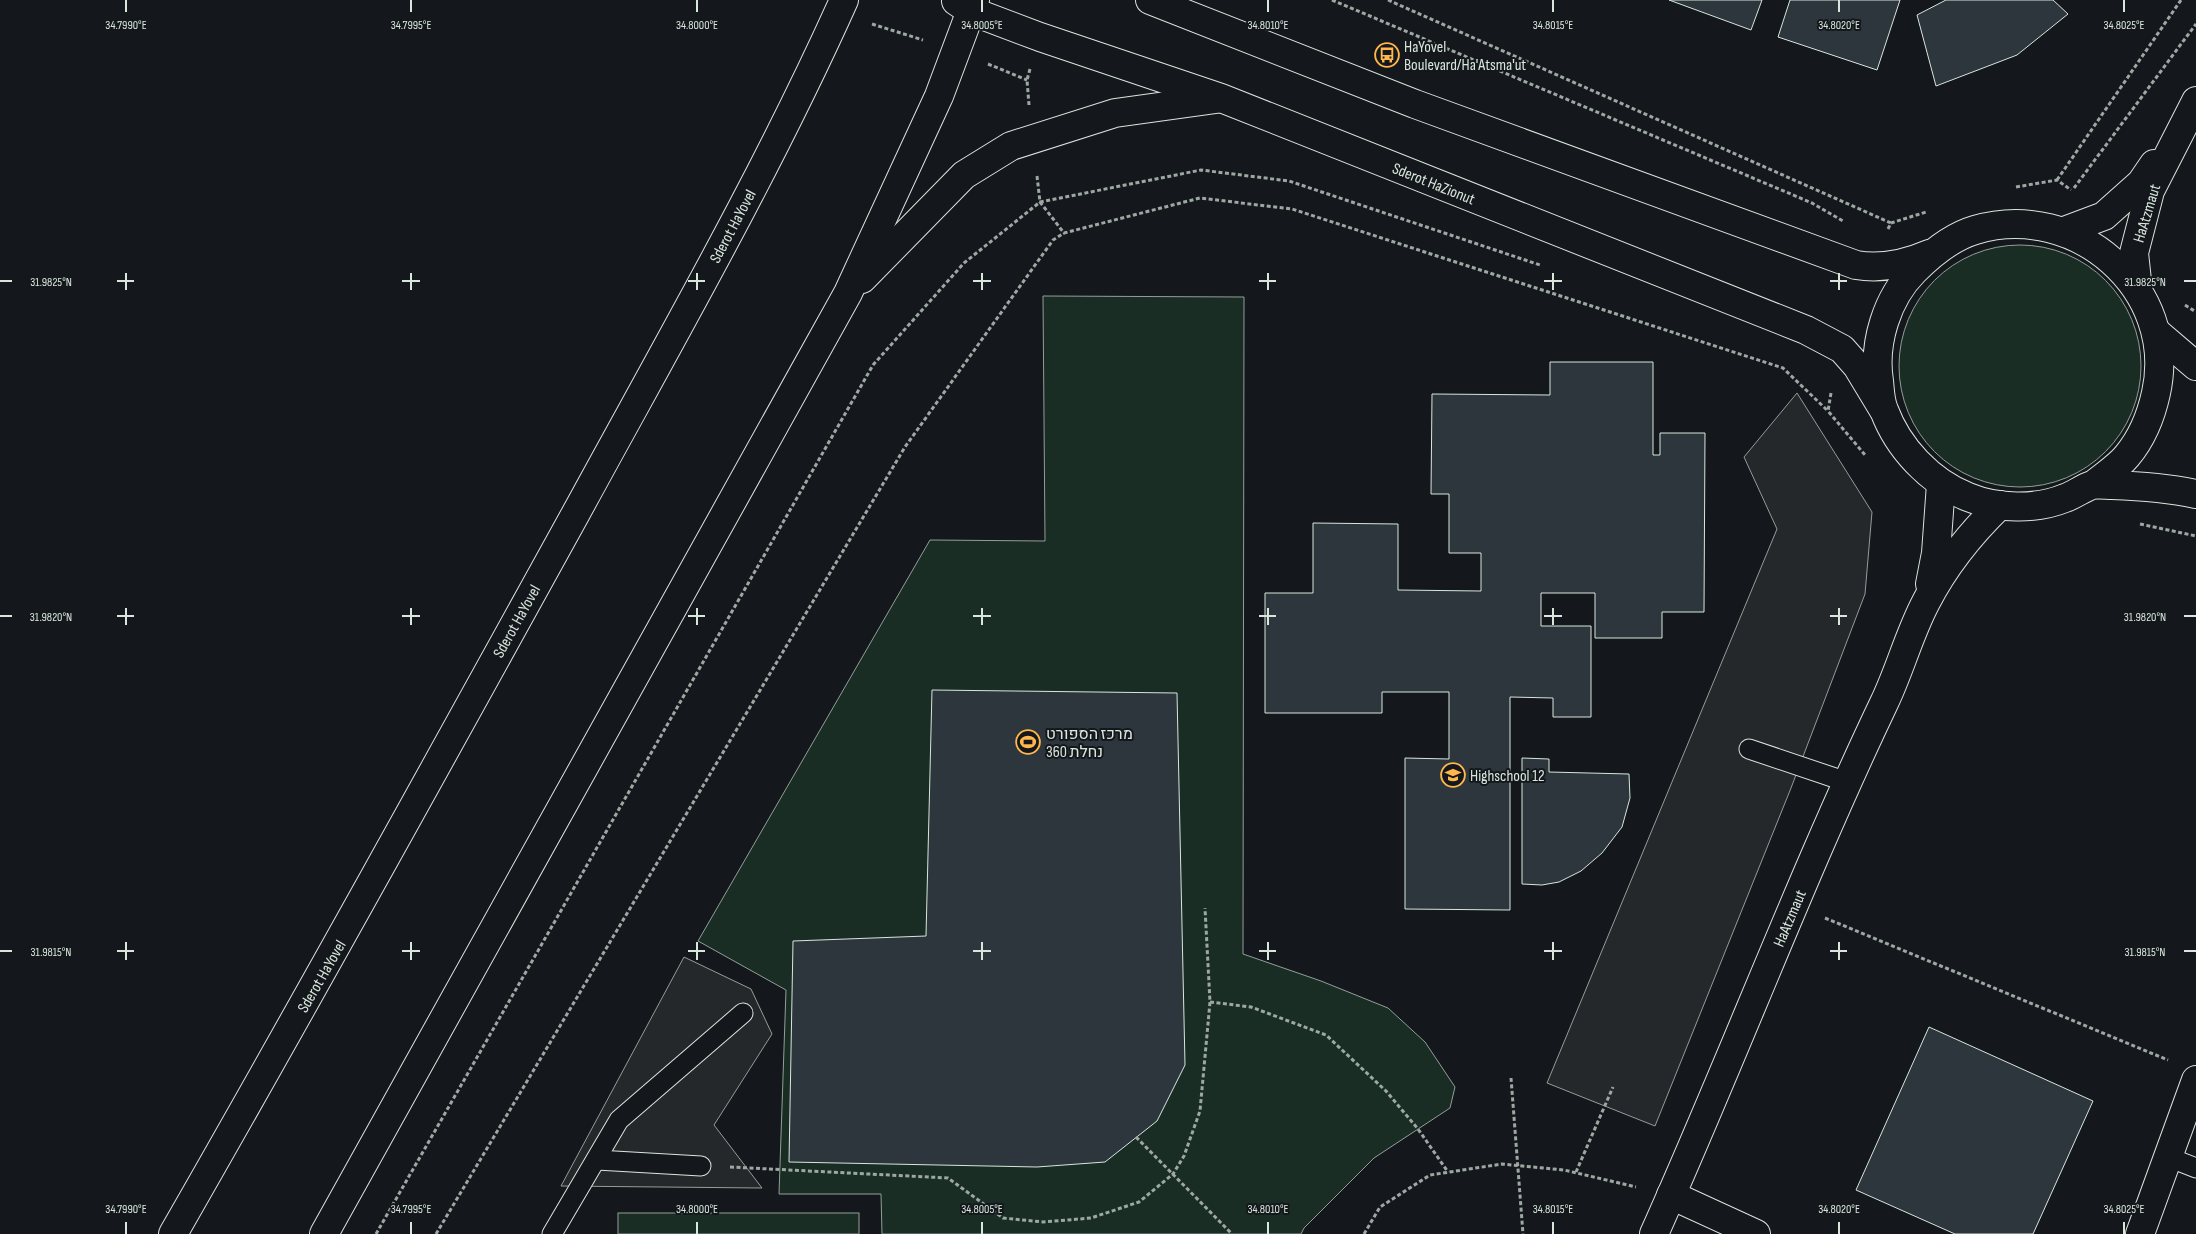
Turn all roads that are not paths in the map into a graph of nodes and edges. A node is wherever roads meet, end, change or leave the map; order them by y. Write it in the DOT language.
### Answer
graph roads {
  1 [pos="844,0"];
  2 [pos="1156,1"];
  3 [pos="967,4"];
  4 [pos="1221,98"];
  5 [pos="2192,108"];
  6 [pos="2064,231"];
  7 [pos="1935,251"];
  8 [pos="2138,290"];
  9 [pos="848,293"];
  10 [pos="2156,332"];
  11 [pos="2196,366"];
  12 [pos="1883,409"];
  13 [pos="1941,484"];
  14 [pos="2093,485"];
  15 [pos="2196,494"];
  16 [pos="2000,505"];
  17 [pos="1926,603"];
  18 [pos="1749,749"];
  19 [pos="1847,782"];
  20 [pos="743,1013"];
  21 [pos="2196,1080"];
  22 [pos="2168,1157"];
  23 [pos="597,1160"];
  24 [pos="701,1166"];
  25 [pos="2196,1168"];
  26 [pos="1671,1195"];
  27 [pos="173,1234"];
  28 [pos="324,1234"];
  29 [pos="552,1234"];
  30 [pos="1654,1234"];
  31 [pos="1756,1234"];
  32 [pos="2140,1234"];
  1 -- 27 [label="street, Sderot HaYovel"];
  2 -- 7 [label="street"];
  3 -- 4 [label="street, Sderot HaZionut"];
  3 -- 9 [label="street"];
  4 -- 9 [label="street"];
  4 -- 12 [label="street, Sderot HaZionut"];
  5 -- 6 [label="street, HaAtzmaut"];
  5 -- 8 [label="street, HaAtzmaut"];
  6 -- 7 [label="street"];
  6 -- 8 [label="street"];
  7 -- 12 [label="street"];
  8 -- 10 [label="street"];
  9 -- 28 [label="street"];
  10 -- 11 [label="street"];
  10 -- 14 [label="street"];
  12 -- 13 [label="street, Sderot HaZionut"];
  13 -- 16 [label="street, Sderot HaZionut"];
  13 -- 17 [label="street, HaAtzmaut"];
  14 -- 15 [label="street"];
  14 -- 16 [label="street, Sderot HaZionut"];
  16 -- 17 [label="street, HaAtzmaut"];
  17 -- 19 [label="street, HaAtzmaut"];
  18 -- 19 [label="lane"];
  19 -- 26 [label="street, HaAtzmaut"];
  20 -- 23 [label="lane"];
  21 -- 22 [label="street"];
  22 -- 25 [label="lane"];
  22 -- 32 [label="street"];
  23 -- 24 [label="lane"];
  23 -- 29 [label="lane"];
  26 -- 30 [label="street, HaAtzmaut"];
  26 -- 31 [label="street"];
}
